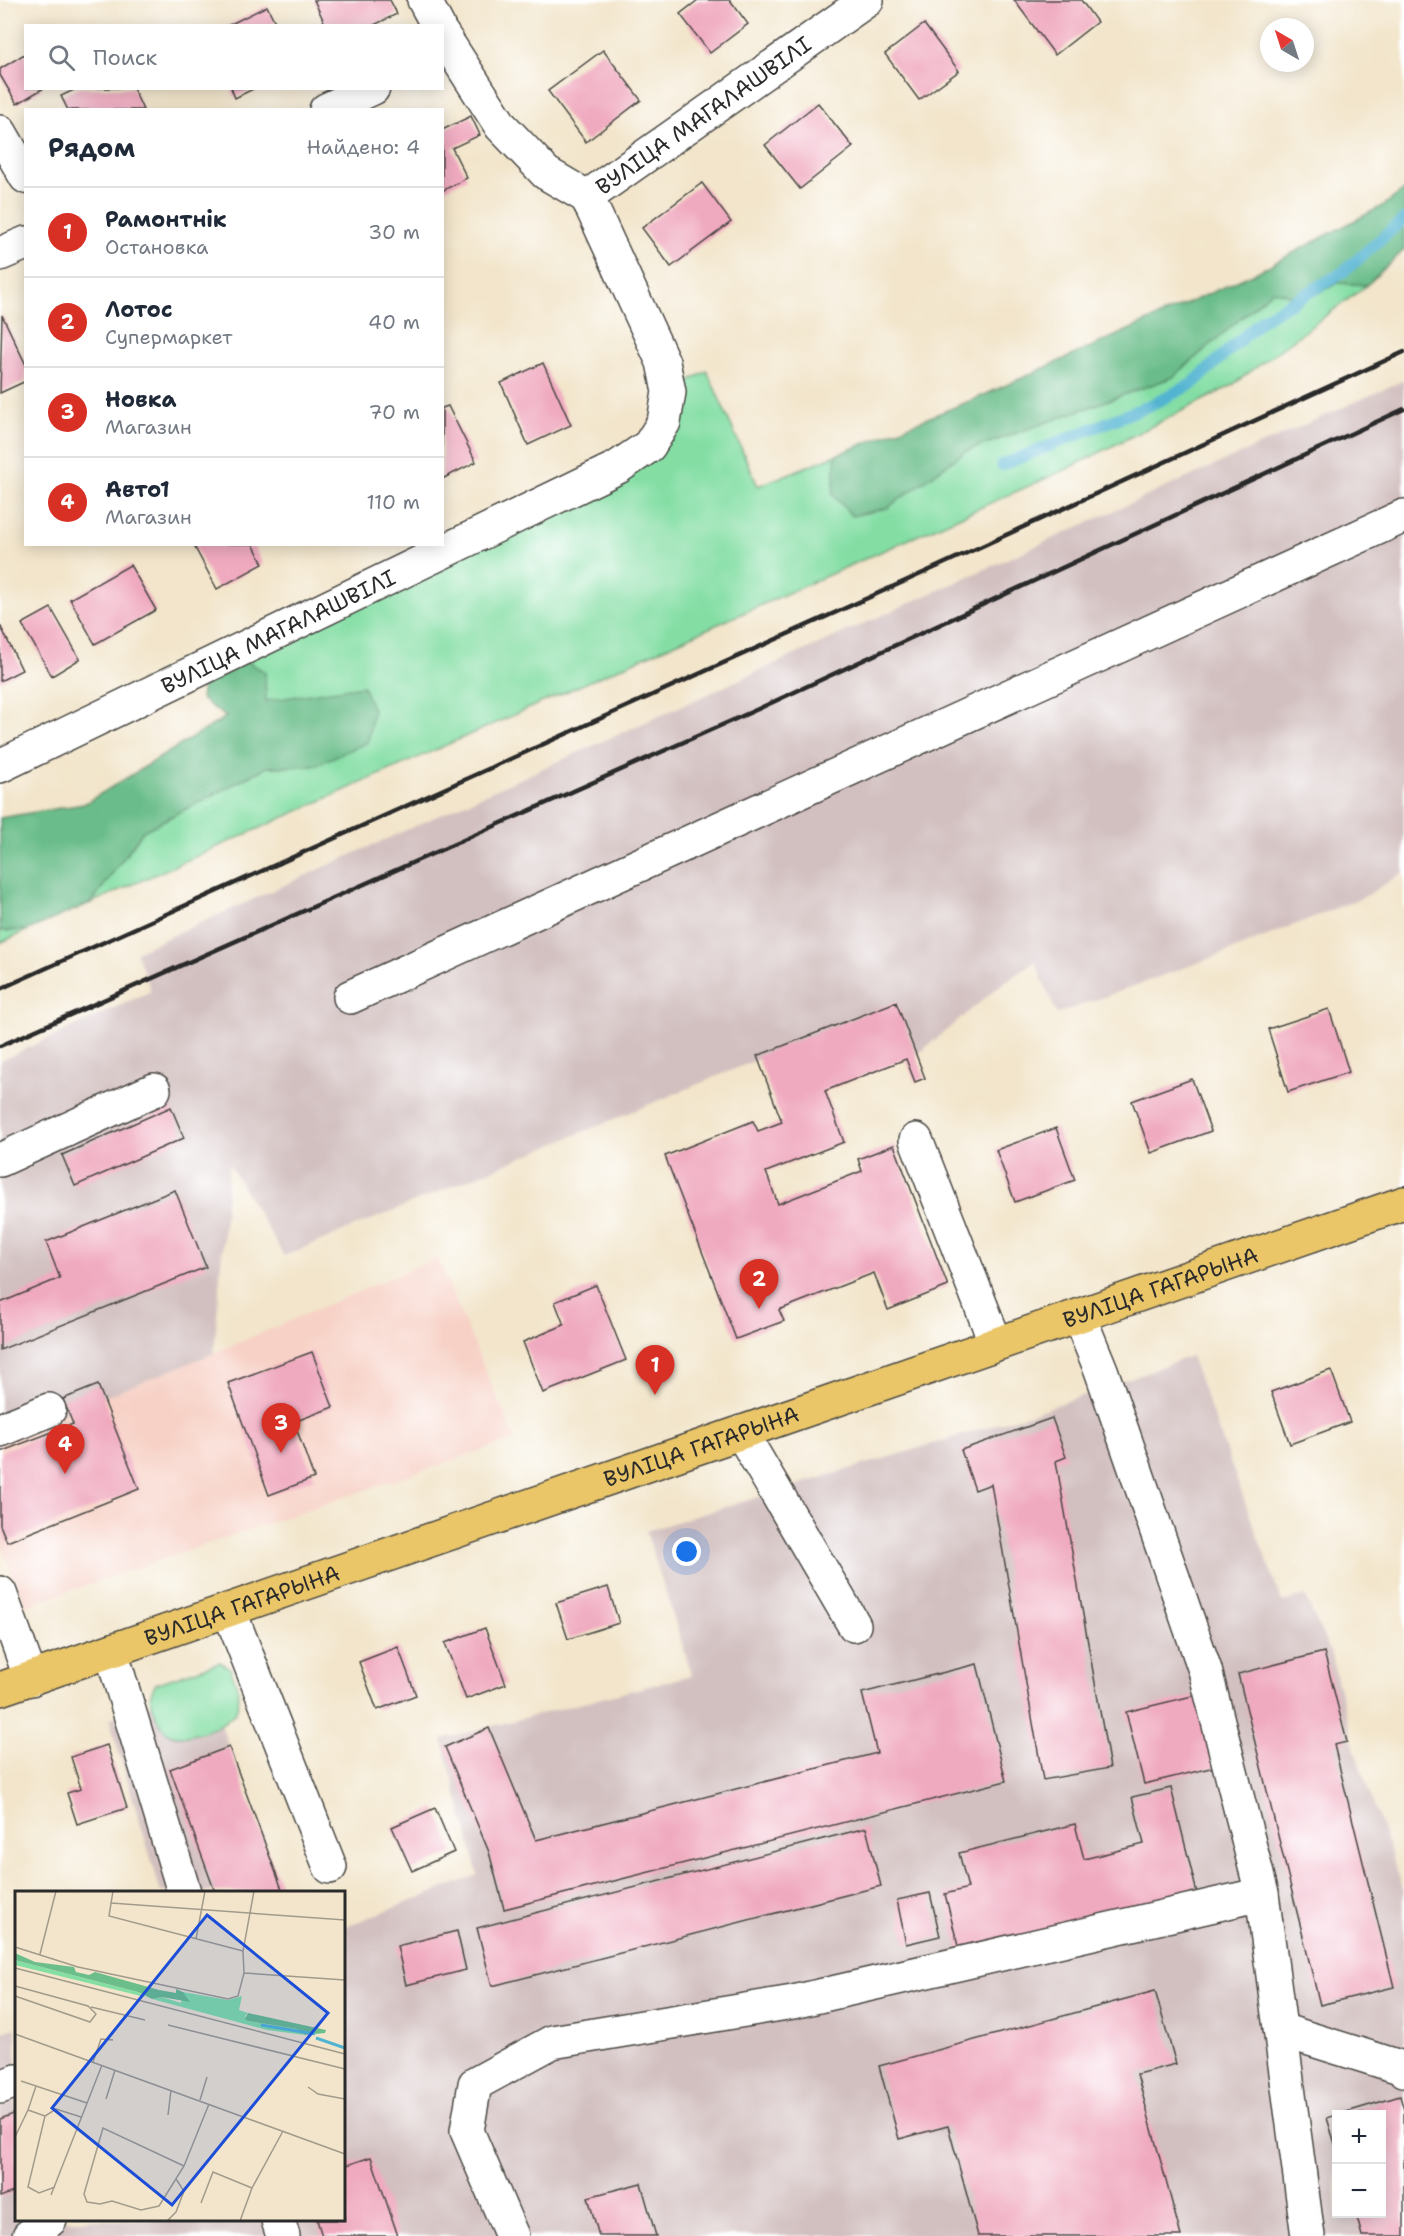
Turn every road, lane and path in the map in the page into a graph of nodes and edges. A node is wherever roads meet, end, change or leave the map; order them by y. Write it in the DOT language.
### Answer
graph roads {
  1 [pos="424,0"];
  2 [pos="867,0"];
  3 [pos="435,24"];
  4 [pos="444,43"];
  5 [pos="369,90"];
  6 [pos="330,108"];
  7 [pos="0,132"];
  8 [pos="24,174"];
  9 [pos="587,197"];
  10 [pos="24,244"];
  11 [pos="0,254"];
  12 [pos="1404,516"];
  13 [pos="0,766"];
  14 [pos="350,997"];
  15 [pos="154,1090"];
  16 [pos="916,1140"];
  17 [pos="0,1160"];
  18 [pos="1404,1203"];
  19 [pos="1079,1316"];
  20 [pos="996,1344"];
  21 [pos="49,1410"];
  22 [pos="0,1430"];
  23 [pos="741,1432"];
  24 [pos="0,1593"];
  25 [pos="229,1610"];
  26 [pos="854,1625"];
  27 [pos="111,1651"];
  28 [pos="31,1679"];
  29 [pos="0,1689"];
  30 [pos="330,1867"];
  31 [pos="183,1891"];
  32 [pos="1262,1894"];
  33 [pos="1281,2030"];
  34 [pos="1404,2070"];
  35 [pos="15,2081"];
  36 [pos="0,2087"];
  37 [pos="49,2221"];
  38 [pos="278,2221"];
  39 [pos="29,2236"];
  40 [pos="282,2236"];
  41 [pos="513,2236"];
  42 [pos="1308,2236"];
  1 -- 3 [label="street"];
  2 -- 9 [label="street, ВУЛІЦА МАГАЛАШВІЛІ"];
  4 -- 9 [label="street"];
  5 -- 6 [label="street"];
  7 -- 8 [label="street"];
  9 -- 13 [label="street, ВУЛІЦА МАГАЛАШВІЛІ"];
  10 -- 11 [label="street"];
  12 -- 14 [label="street"];
  15 -- 17 [label="street"];
  16 -- 20 [label="street"];
  18 -- 19 [label="main road, ВУЛІЦА ГАГАРЫНА"];
  19 -- 20 [label="main road, ВУЛІЦА ГАГАРЫНА"];
  19 -- 32 [label="street"];
  20 -- 23 [label="main road, ВУЛІЦА ГАГАРЫНА"];
  21 -- 22 [label="street"];
  23 -- 25 [label="main road, ВУЛІЦА ГАГАРЫНА"];
  23 -- 26 [label="street"];
  24 -- 28 [label="street"];
  25 -- 27 [label="main road, ВУЛІЦА ГАГАРЫНА"];
  25 -- 30 [label="street"];
  27 -- 28 [label="main road, ВУЛІЦА ГАГАРЫНА"];
  27 -- 31 [label="street"];
  28 -- 29 [label="main road, ВУЛІЦА ГАГАРЫНА"];
  32 -- 33 [label="street"];
  32 -- 41 [label="street"];
  33 -- 34 [label="street"];
  33 -- 42 [label="street"];
  35 -- 36 [label="street"];
  37 -- 39 [label="street"];
  38 -- 40 [label="street"];
}
